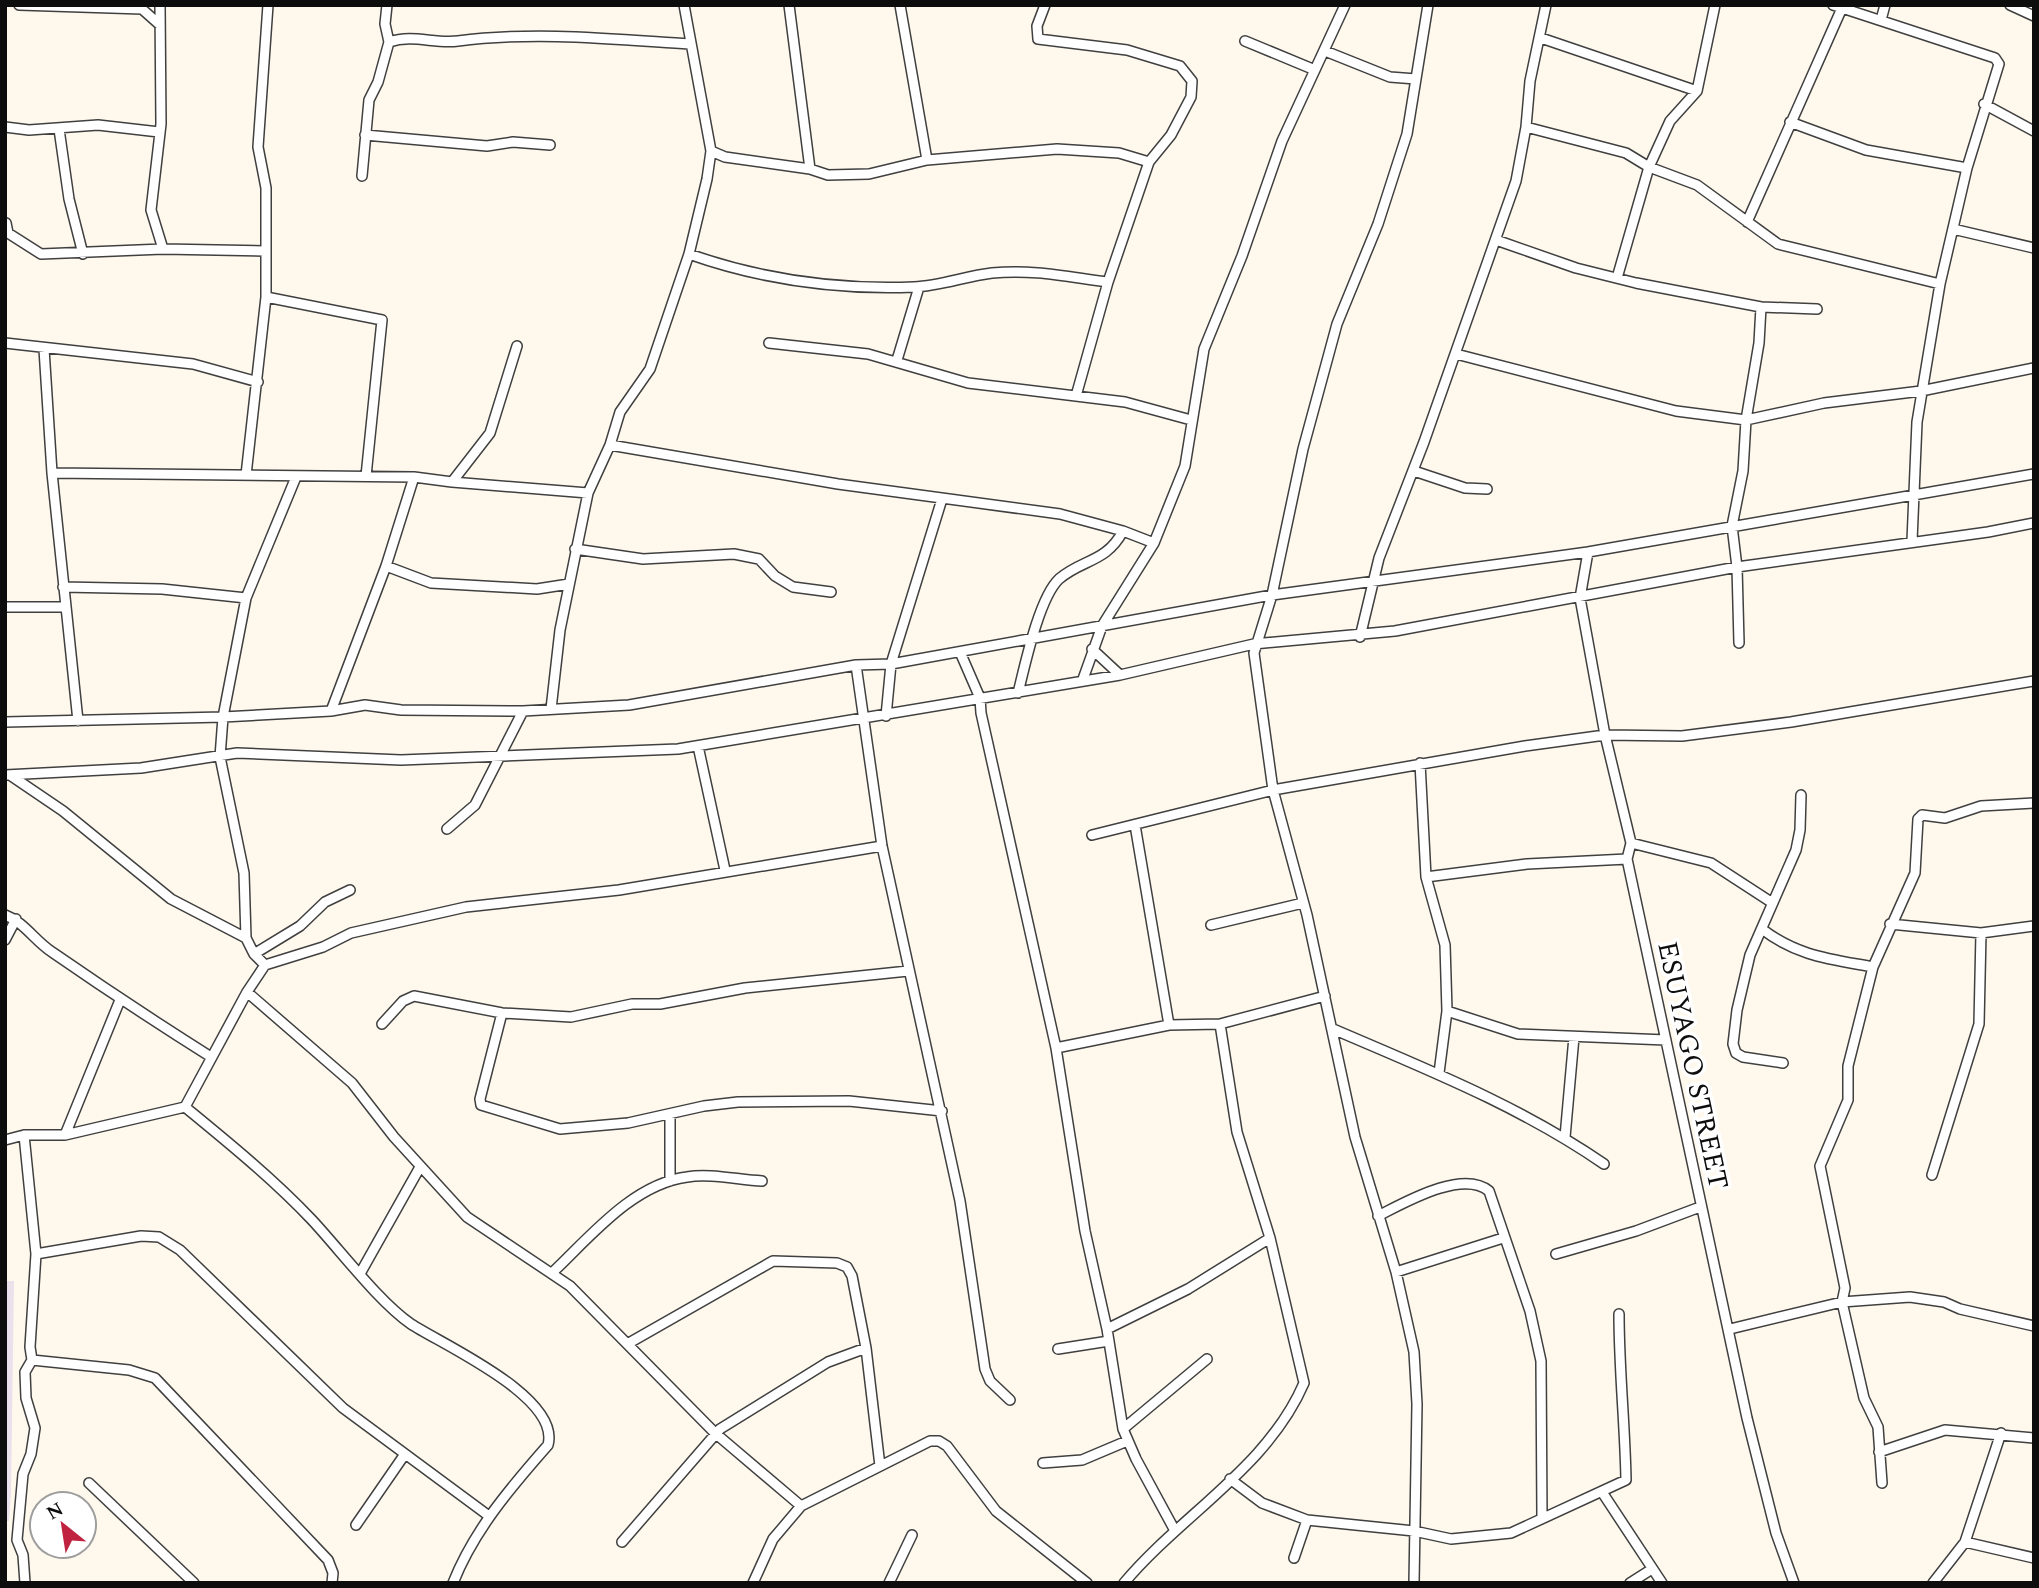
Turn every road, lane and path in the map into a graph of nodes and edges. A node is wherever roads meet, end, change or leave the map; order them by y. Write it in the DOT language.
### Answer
graph roads {
  1 [pos="19,5"];
  2 [pos="160,5"];
  3 [pos="268,5"];
  4 [pos="387,5"];
  5 [pos="684,5"];
  6 [pos="789,5"];
  7 [pos="1045,5"];
  8 [pos="1345,5"];
  9 [pos="1429,5"];
  10 [pos="1546,5"];
  11 [pos="1715,5"];
  12 [pos="1885,5"];
  13 [pos="2010,5"];
  14 [pos="1837,7"];
  15 [pos="903,8"];
  16 [pos="2034,16"];
  17 [pos="1881,20"];
  18 [pos="385,24"];
  19 [pos="160,25"];
  20 [pos="405,37"];
  21 [pos="1541,38"];
  22 [pos="1245,41"];
  23 [pos="389,42"];
  24 [pos="689,44"];
  25 [pos="1325,51"];
  26 [pos="1315,70"];
  27 [pos="1416,79"];
  28 [pos="1697,91"];
  29 [pos="1984,104"];
  30 [pos="1790,122"];
  31 [pos="5,127"];
  32 [pos="1526,127"];
  33 [pos="59,129"];
  34 [pos="2034,131"];
  35 [pos="159,132"];
  36 [pos="365,135"];
  37 [pos="550,145"];
  38 [pos="711,151"];
  39 [pos="927,160"];
  40 [pos="1149,162"];
  41 [pos="1650,167"];
  42 [pos="1967,168"];
  43 [pos="810,169"];
  44 [pos="362,176"];
  45 [pos="1747,222"];
  46 [pos="6,223"];
  47 [pos="1953,229"];
  48 [pos="5,233"];
  49 [pos="1496,240"];
  50 [pos="2034,248"];
  51 [pos="163,249"];
  52 [pos="265,251"];
  53 [pos="83,254"];
  54 [pos="689,254"];
  55 [pos="1942,273"];
  56 [pos="1616,278"];
  57 [pos="1927,281"];
  58 [pos="1108,282"];
  59 [pos="1940,284"];
  60 [pos="919,287"];
  61 [pos="266,297"];
  62 [pos="1761,307"];
  63 [pos="1818,309"];
  64 [pos="769,342"];
  65 [pos="5,343"];
  66 [pos="517,346"];
  67 [pos="44,349"];
  68 [pos="1456,354"];
  69 [pos="897,360"];
  70 [pos="2034,368"];
  71 [pos="258,382"];
  72 [pos="1920,391"];
  73 [pos="1076,396"];
  74 [pos="1191,420"];
  75 [pos="1746,420"];
  76 [pos="610,445"];
  77 [pos="1413,471"];
  78 [pos="52,473"];
  79 [pos="2034,474"];
  80 [pos="246,475"];
  81 [pos="366,476"];
  82 [pos="296,477"];
  83 [pos="414,477"];
  84 [pos="452,482"];
  85 [pos="1487,489"];
  86 [pos="1917,492"];
  87 [pos="588,493"];
  88 [pos="942,499"];
  89 [pos="2034,523"];
  90 [pos="1733,528"];
  91 [pos="1123,531"];
  92 [pos="1912,541"];
  93 [pos="1154,543"];
  94 [pos="575,549"];
  95 [pos="1588,552"];
  96 [pos="386,566"];
  97 [pos="1737,567"];
  98 [pos="1372,579"];
  99 [pos="569,583"];
  100 [pos="63,587"];
  101 [pos="831,592"];
  102 [pos="1272,594"];
  103 [pos="246,598"];
  104 [pos="1580,598"];
  105 [pos="5,607"];
  106 [pos="64,607"];
  107 [pos="1102,626"];
  108 [pos="1031,637"];
  109 [pos="1360,637"];
  110 [pos="1739,643"];
  111 [pos="1254,644"];
  112 [pos="1092,649"];
  113 [pos="960,652"];
  114 [pos="891,664"];
  115 [pos="856,665"];
  116 [pos="1120,675"];
  117 [pos="1083,679"];
  118 [pos="2034,681"];
  119 [pos="1018,693"];
  120 [pos="980,698"];
  121 [pos="551,709"];
  122 [pos="331,711"];
  123 [pos="523,711"];
  124 [pos="886,716"];
  125 [pos="223,717"];
  126 [pos="865,718"];
  127 [pos="78,721"];
  128 [pos="5,722"];
  129 [pos="1605,735"];
  130 [pos="698,746"];
  131 [pos="219,757"];
  132 [pos="500,757"];
  133 [pos="1420,763"];
  134 [pos="8,775"];
  135 [pos="1273,790"];
  136 [pos="1801,795"];
  137 [pos="2034,803"];
  138 [pos="1135,825"];
  139 [pos="447,829"];
  140 [pos="1092,835"];
  141 [pos="1631,843"];
  142 [pos="882,846"];
  143 [pos="1627,859"];
  144 [pos="725,870"];
  145 [pos="1426,877"];
  146 [pos="350,890"];
  147 [pos="1772,902"];
  148 [pos="1303,903"];
  149 [pos="5,915"];
  150 [pos="16,919"];
  151 [pos="1890,924"];
  152 [pos="1211,925"];
  153 [pos="2034,926"];
  154 [pos="1762,929"];
  155 [pos="1981,933"];
  156 [pos="246,938"];
  157 [pos="5,940"];
  158 [pos="254,954"];
  159 [pos="265,965"];
  160 [pos="1872,967"];
  161 [pos="908,971"];
  162 [pos="247,992"];
  163 [pos="1325,996"];
  164 [pos="120,1000"];
  165 [pos="1447,1011"];
  166 [pos="502,1013"];
  167 [pos="382,1024"];
  168 [pos="1220,1024"];
  169 [pos="1169,1025"];
  170 [pos="1334,1029"];
  171 [pos="1574,1037"];
  172 [pos="1666,1040"];
  173 [pos="1056,1048"];
  174 [pos="211,1057"];
  175 [pos="1783,1063"];
  176 [pos="1439,1073"];
  177 [pos="185,1107"];
  178 [pos="942,1111"];
  179 [pos="670,1116"];
  180 [pos="24,1135"];
  181 [pos="65,1135"];
  182 [pos="1565,1137"];
  183 [pos="5,1140"];
  184 [pos="1604,1164"];
  185 [pos="420,1167"];
  186 [pos="1932,1175"];
  187 [pos="670,1181"];
  188 [pos="762,1181"];
  189 [pos="1700,1207"];
  190 [pos="1378,1216"];
  191 [pos="1270,1238"];
  192 [pos="1503,1238"];
  193 [pos="36,1254"];
  194 [pos="1556,1254"];
  195 [pos="360,1272"];
  196 [pos="552,1272"];
  197 [pos="1396,1272"];
  198 [pos="1842,1302"];
  199 [pos="1619,1314"];
  200 [pos="2034,1326"];
  201 [pos="1107,1329"];
  202 [pos="1730,1329"];
  203 [pos="1109,1341"];
  204 [pos="629,1343"];
  205 [pos="866,1348"];
  206 [pos="1058,1349"];
  207 [pos="1207,1359"];
  208 [pos="32,1360"];
  209 [pos="1010,1400"];
  210 [pos="1123,1429"];
  211 [pos="715,1433"];
  212 [pos="2001,1433"];
  213 [pos="2034,1438"];
  214 [pos="1127,1441"];
  215 [pos="1879,1452"];
  216 [pos="405,1454"];
  217 [pos="1043,1463"];
  218 [pos="880,1466"];
  219 [pos="1230,1479"];
  220 [pos="89,1483"];
  221 [pos="1882,1483"];
  222 [pos="1602,1492"];
  223 [pos="801,1506"];
  224 [pos="489,1516"];
  225 [pos="1542,1518"];
  226 [pos="1307,1520"];
  227 [pos="356,1525"];
  228 [pos="1174,1530"];
  229 [pos="1414,1531"];
  230 [pos="912,1535"];
  231 [pos="622,1542"];
  232 [pos="1965,1542"];
  233 [pos="5,1546"];
  234 [pos="18,1547"];
  235 [pos="2034,1558"];
  236 [pos="1294,1559"];
  237 [pos="1652,1569"];
  238 [pos="25,1583"];
  239 [pos="194,1583"];
  240 [pos="332,1583"];
  241 [pos="453,1583"];
  242 [pos="753,1583"];
  243 [pos="889,1583"];
  244 [pos="1087,1583"];
  245 [pos="1124,1583"];
  246 [pos="1413,1583"];
  247 [pos="1630,1583"];
  248 [pos="1662,1583"];
  249 [pos="1794,1583"];
  250 [pos="1933,1583"];
  1 -- 19 [label="street"];
  2 -- 19 [label="street"];
  3 -- 52 [label="street"];
  4 -- 18 [label="street"];
  5 -- 24 [label="street"];
  6 -- 43 [label="street"];
  7 -- 40 [label="street"];
  8 -- 25 [label="street"];
  9 -- 27 [label="street"];
  10 -- 21 [label="street"];
  11 -- 28 [label="street"];
  12 -- 17 [label="street"];
  13 -- 16 [label="street"];
  14 -- 17 [label="street"];
  14 -- 30 [label="street"];
  15 -- 39 [label="street"];
  17 -- 29 [label="street"];
  18 -- 20 [label="street"];
  18 -- 23 [label="street"];
  19 -- 35 [label="street"];
  20 -- 23 [label="street"];
  20 -- 24 [label="street"];
  21 -- 28 [label="street"];
  21 -- 32 [label="street"];
  22 -- 26 [label="street"];
  23 -- 36 [label="street"];
  24 -- 38 [label="street"];
  25 -- 26 [label="street"];
  25 -- 27 [label="street"];
  26 -- 74 [label="street"];
  27 -- 102 [label="street"];
  28 -- 41 [label="street"];
  29 -- 34 [label="street"];
  29 -- 42 [label="street"];
  30 -- 42 [label="street"];
  30 -- 45 [label="street"];
  31 -- 33 [label="street"];
  32 -- 41 [label="street"];
  32 -- 49 [label="street"];
  33 -- 35 [label="street"];
  33 -- 53 [label="street"];
  35 -- 51 [label="street"];
  36 -- 37 [label="street"];
  36 -- 44 [label="street"];
  38 -- 43 [label="street"];
  38 -- 54 [label="street"];
  39 -- 40 [label="street"];
  39 -- 43 [label="street"];
  40 -- 58 [label="street"];
  41 -- 45 [label="street"];
  41 -- 56 [label="street"];
  42 -- 47 [label="street"];
  45 -- 57 [label="street"];
  46 -- 48 [label="street"];
  46 -- 53 [label="street"];
  47 -- 50 [label="street"];
  47 -- 55 [label="street"];
  49 -- 56 [label="street"];
  49 -- 68 [label="street"];
  51 -- 52 [label="street"];
  51 -- 53 [label="street"];
  52 -- 61 [label="street"];
  54 -- 60 [label="street"];
  54 -- 76 [label="street"];
  55 -- 57 [label="street"];
  55 -- 59 [label="street"];
  56 -- 62 [label="street"];
  57 -- 59 [label="street"];
  58 -- 60 [label="street"];
  58 -- 73 [label="street"];
  59 -- 72 [label="street"];
  60 -- 69 [label="street"];
  61 -- 71 [label="street"];
  61 -- 81 [label="street"];
  62 -- 63 [label="street"];
  62 -- 75 [label="street"];
  64 -- 69 [label="street"];
  65 -- 67 [label="street"];
  66 -- 84 [label="street"];
  67 -- 71 [label="street"];
  67 -- 78 [label="street"];
  68 -- 75 [label="street"];
  68 -- 77 [label="street"];
  69 -- 73 [label="street"];
  70 -- 72 [label="street"];
  71 -- 80 [label="street"];
  72 -- 75 [label="street"];
  72 -- 86 [label="street"];
  73 -- 74 [label="street"];
  74 -- 93 [label="street"];
  75 -- 90 [label="street"];
  76 -- 87 [label="street"];
  76 -- 88 [label="street"];
  77 -- 85 [label="street"];
  77 -- 98 [label="street"];
  78 -- 80 [label="street"];
  78 -- 100 [label="street"];
  79 -- 86 [label="street"];
  80 -- 82 [label="street"];
  81 -- 82 [label="street"];
  81 -- 83 [label="street"];
  82 -- 103 [label="street"];
  83 -- 84 [label="street"];
  83 -- 96 [label="street"];
  84 -- 87 [label="street"];
  86 -- 90 [label="street"];
  86 -- 92 [label="street"];
  87 -- 94 [label="street"];
  88 -- 91 [label="street"];
  88 -- 114 [label="street"];
  89 -- 92 [label="street"];
  90 -- 95 [label="street"];
  90 -- 97 [label="street"];
  91 -- 93 [label="street"];
  91 -- 108 [label="street"];
  92 -- 97 [label="street"];
  93 -- 107 [label="street"];
  94 -- 99 [label="street"];
  94 -- 101 [label="street"];
  95 -- 98 [label="street"];
  95 -- 104 [label="street, ESUYAGO STREET"];
  96 -- 99 [label="street"];
  96 -- 122 [label="street"];
  97 -- 104 [label="street"];
  97 -- 110 [label="street"];
  98 -- 102 [label="street"];
  98 -- 109 [label="street"];
  99 -- 121 [label="street"];
  100 -- 103 [label="street"];
  100 -- 106 [label="street"];
  102 -- 107 [label="street"];
  102 -- 111 [label="street"];
  103 -- 125 [label="street"];
  104 -- 109 [label="street"];
  104 -- 129 [label="street, ESUYAGO STREET"];
  105 -- 106 [label="street"];
  106 -- 127 [label="street"];
  107 -- 108 [label="street"];
  107 -- 112 [label="street"];
  108 -- 113 [label="street"];
  108 -- 119 [label="street"];
  109 -- 111 [label="street"];
  111 -- 116 [label="street"];
  111 -- 135 [label="street"];
  112 -- 116 [label="street"];
  112 -- 117 [label="street"];
  113 -- 114 [label="street"];
  113 -- 120 [label="street"];
  114 -- 115 [label="street"];
  114 -- 124 [label="street"];
  115 -- 121 [label="street"];
  115 -- 126 [label="street"];
  116 -- 117 [label="street"];
  117 -- 119 [label="street"];
  118 -- 129 [label="street"];
  119 -- 120 [label="street"];
  120 -- 124 [label="street"];
  120 -- 173 [label="street"];
  121 -- 123 [label="street"];
  122 -- 123 [label="street"];
  122 -- 125 [label="street"];
  123 -- 132 [label="street"];
  124 -- 126 [label="street"];
  125 -- 127 [label="street"];
  125 -- 131 [label="street"];
  126 -- 130 [label="street"];
  126 -- 142 [label="street"];
  127 -- 128 [label="street"];
  129 -- 133 [label="street"];
  129 -- 141 [label="street, ESUYAGO STREET"];
  130 -- 132 [label="street"];
  130 -- 144 [label="street"];
  131 -- 132 [label="street"];
  131 -- 134 [label="street"];
  131 -- 156 [label="street"];
  132 -- 139 [label="street"];
  133 -- 135 [label="street"];
  133 -- 145 [label="street"];
  134 -- 156 [label="street"];
  135 -- 138 [label="street"];
  135 -- 148 [label="street"];
  136 -- 147 [label="street"];
  137 -- 151 [label="street"];
  138 -- 140 [label="street"];
  138 -- 169 [label="street"];
  141 -- 143 [label="street, ESUYAGO STREET"];
  141 -- 147 [label="street"];
  142 -- 144 [label="street"];
  142 -- 161 [label="street"];
  143 -- 145 [label="street"];
  143 -- 172 [label="street, ESUYAGO STREET"];
  144 -- 159 [label="street"];
  145 -- 165 [label="street"];
  146 -- 158 [label="street"];
  147 -- 154 [label="street"];
  148 -- 152 [label="street"];
  148 -- 163 [label="street"];
  149 -- 150 [label="street"];
  150 -- 157 [label="street"];
  150 -- 164 [label="street"];
  151 -- 155 [label="street"];
  151 -- 160 [label="street"];
  153 -- 155 [label="street"];
  154 -- 160 [label="street"];
  154 -- 175 [label="street"];
  155 -- 186 [label="street"];
  156 -- 158 [label="street"];
  158 -- 159 [label="street"];
  159 -- 162 [label="street"];
  160 -- 198 [label="street"];
  161 -- 166 [label="street"];
  161 -- 178 [label="street"];
  162 -- 174 [label="street"];
  162 -- 185 [label="street"];
  163 -- 168 [label="street"];
  163 -- 170 [label="street"];
  164 -- 174 [label="street"];
  164 -- 181 [label="street"];
  165 -- 171 [label="street"];
  165 -- 176 [label="street"];
  166 -- 167 [label="street"];
  166 -- 179 [label="street"];
  168 -- 169 [label="street"];
  168 -- 191 [label="street"];
  169 -- 173 [label="street"];
  170 -- 176 [label="street"];
  170 -- 190 [label="street"];
  171 -- 172 [label="street"];
  171 -- 182 [label="street"];
  172 -- 189 [label="street, ESUYAGO STREET"];
  173 -- 201 [label="street"];
  174 -- 177 [label="street"];
  176 -- 182 [label="street"];
  177 -- 181 [label="street"];
  177 -- 195 [label="street"];
  178 -- 179 [label="street"];
  178 -- 209 [label="street"];
  179 -- 187 [label="street"];
  180 -- 181 [label="street"];
  180 -- 183 [label="street"];
  180 -- 193 [label="street"];
  182 -- 184 [label="street"];
  185 -- 195 [label="street"];
  185 -- 196 [label="street"];
  187 -- 188 [label="street"];
  187 -- 196 [label="street"];
  189 -- 194 [label="street"];
  189 -- 202 [label="street, ESUYAGO STREET"];
  190 -- 192 [label="street"];
  190 -- 197 [label="street"];
  191 -- 201 [label="street"];
  191 -- 219 [label="street"];
  192 -- 197 [label="street"];
  192 -- 225 [label="street"];
  193 -- 208 [label="street"];
  193 -- 216 [label="street"];
  195 -- 224 [label="street"];
  196 -- 204 [label="street"];
  197 -- 229 [label="street"];
  198 -- 200 [label="street"];
  198 -- 202 [label="street"];
  198 -- 215 [label="street"];
  199 -- 222 [label="street"];
  201 -- 203 [label="street"];
  202 -- 249 [label="street, ESUYAGO STREET"];
  203 -- 206 [label="street"];
  203 -- 210 [label="street"];
  204 -- 205 [label="street"];
  204 -- 211 [label="street"];
  205 -- 211 [label="street"];
  205 -- 218 [label="street"];
  207 -- 210 [label="street"];
  208 -- 234 [label="street"];
  208 -- 240 [label="street"];
  210 -- 214 [label="street"];
  211 -- 223 [label="street"];
  211 -- 231 [label="street"];
  212 -- 213 [label="street"];
  212 -- 215 [label="street"];
  212 -- 232 [label="street"];
  214 -- 217 [label="street"];
  214 -- 228 [label="street"];
  215 -- 221 [label="street"];
  216 -- 224 [label="street"];
  216 -- 227 [label="street"];
  218 -- 223 [label="street"];
  218 -- 244 [label="street"];
  219 -- 226 [label="street"];
  219 -- 228 [label="street"];
  220 -- 239 [label="street"];
  222 -- 225 [label="street"];
  222 -- 237 [label="street"];
  223 -- 242 [label="street"];
  224 -- 241 [label="street"];
  225 -- 229 [label="street"];
  226 -- 229 [label="street"];
  226 -- 236 [label="street"];
  228 -- 245 [label="street"];
  229 -- 246 [label="street"];
  230 -- 243 [label="street"];
  232 -- 235 [label="street"];
  232 -- 250 [label="street"];
  233 -- 234 [label="street"];
  234 -- 238 [label="street"];
  237 -- 247 [label="street"];
  237 -- 248 [label="street"];
}
